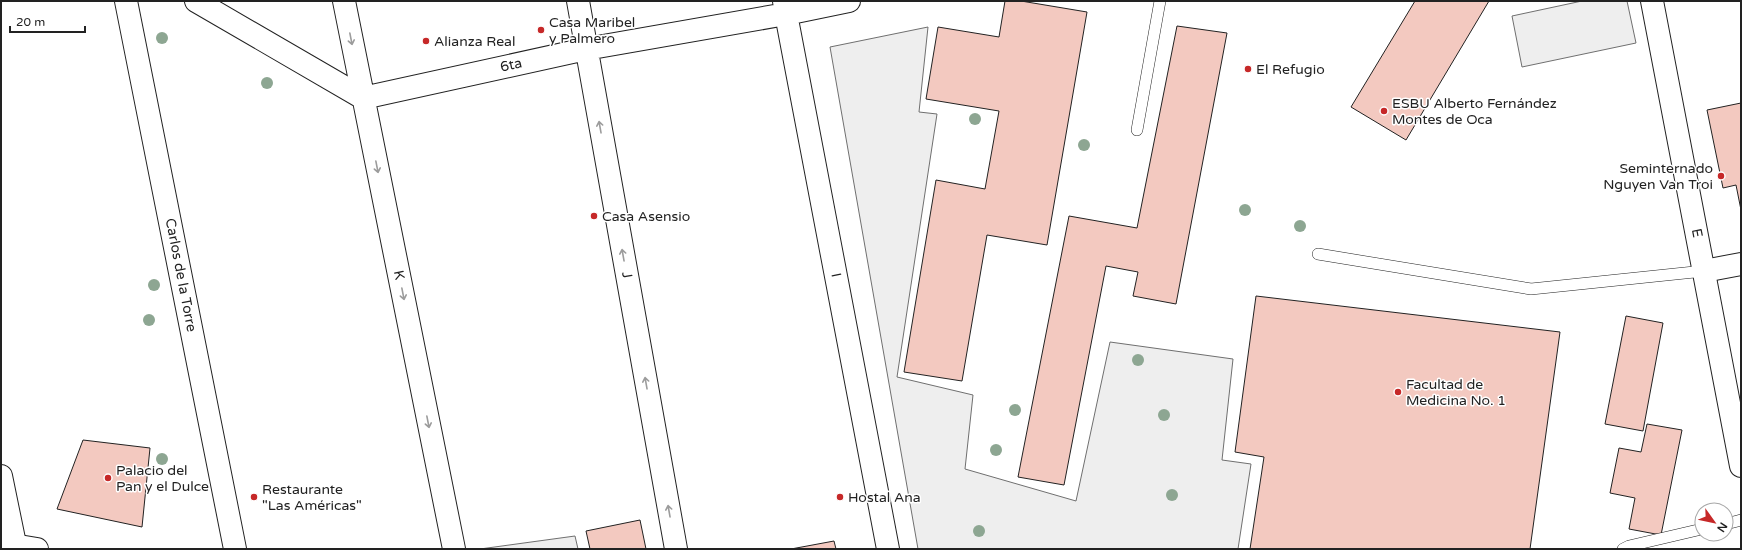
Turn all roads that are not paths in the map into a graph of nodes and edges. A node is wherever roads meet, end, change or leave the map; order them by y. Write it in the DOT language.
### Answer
graph roads {
  1 [pos="126,1"];
  2 [pos="196,1"];
  3 [pos="344,1"];
  4 [pos="578,1"];
  5 [pos="849,1"];
  6 [pos="1160,1"];
  7 [pos="1652,1"];
  8 [pos="785,7"];
  9 [pos="586,49"];
  10 [pos="363,98"];
  11 [pos="1137,130"];
  12 [pos="1318,254"];
  13 [pos="1741,264"];
  14 [pos="1704,271"];
  15 [pos="1741,466"];
  16 [pos="1,476"];
  17 [pos="1694,531"];
  18 [pos="18,547"];
  19 [pos="1627,548"];
  20 [pos="235,549"];
  21 [pos="454,549"];
  22 [pos="676,549"];
  23 [pos="888,549"];
  1 -- 20 [label="street, Carlos de la Torre"];
  2 -- 10 [label="street"];
  3 -- 10 [label="street, K, one-way"];
  4 -- 9 [label="street, J"];
  5 -- 8 [label="street, 6ta"];
  6 -- 11 [label="lane"];
  7 -- 14 [label="street, E"];
  8 -- 9 [label="street, 6ta"];
  8 -- 23 [label="street, I"];
  9 -- 10 [label="street, 6ta"];
  22 -- 9 [label="street, J, one-way"];
  10 -- 21 [label="street, K, one-way"];
  12 -- 14 [label="lane"];
  13 -- 14 [label="street"];
  14 -- 15 [label="street, E"];
  16 -- 18 [label="street"];
  17 -- 19 [label="lane"];
}
